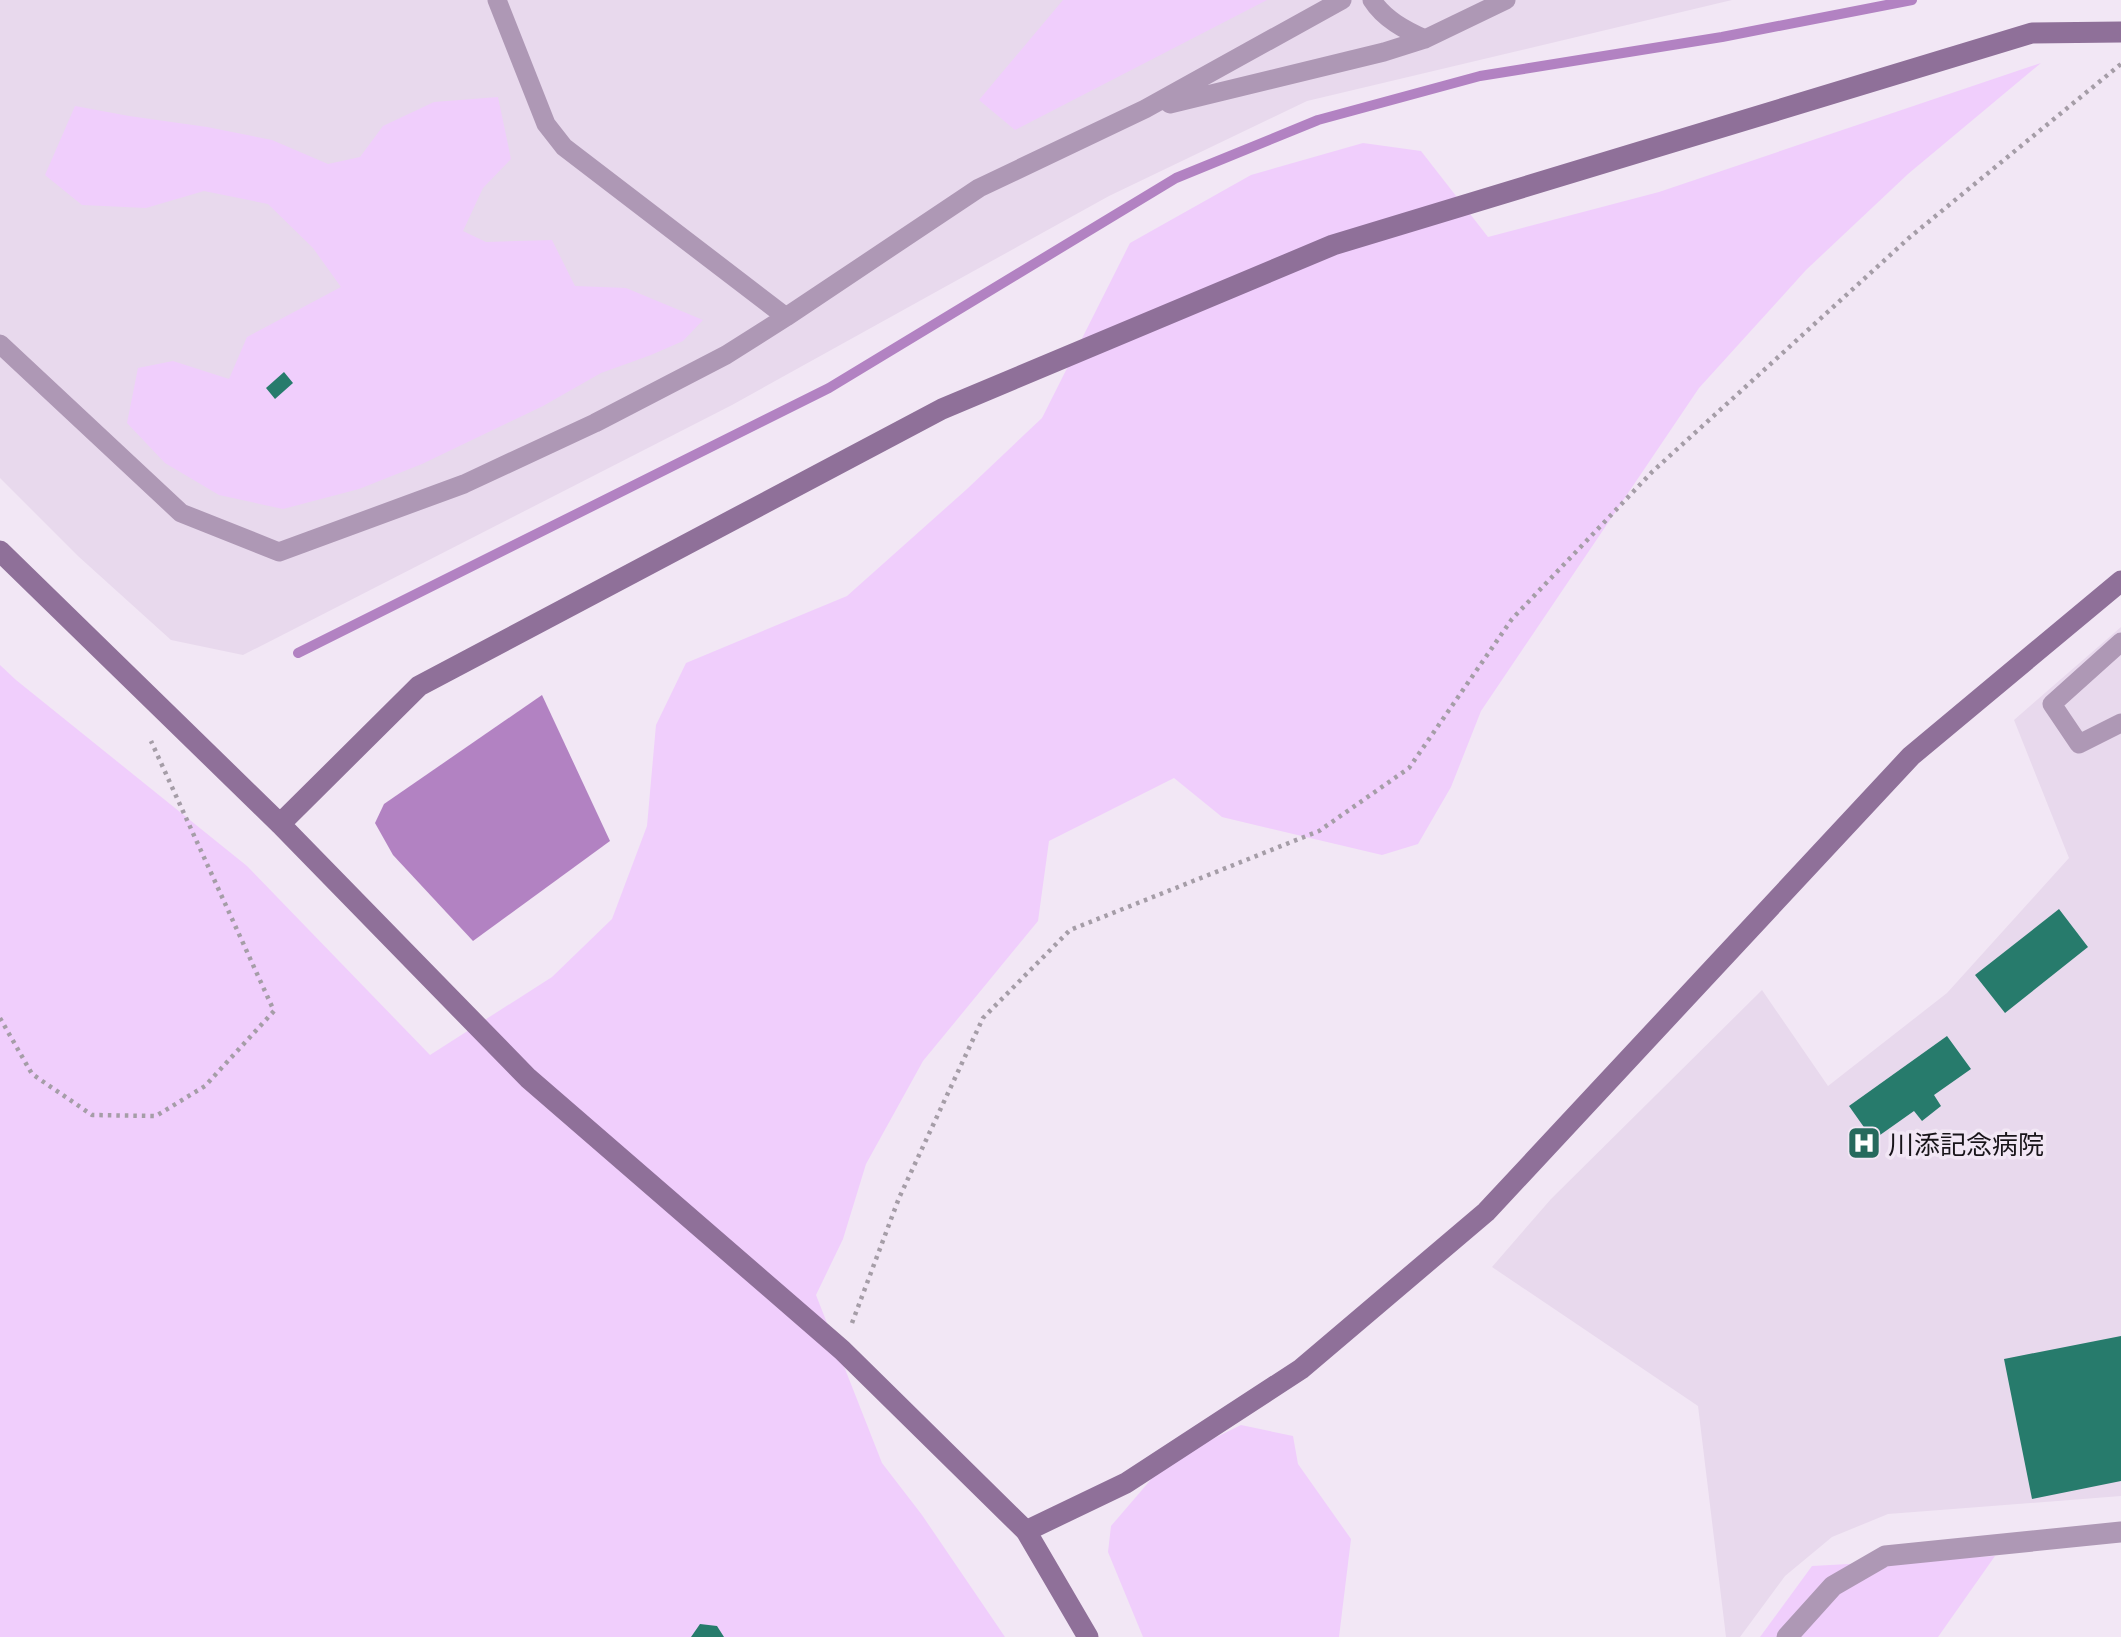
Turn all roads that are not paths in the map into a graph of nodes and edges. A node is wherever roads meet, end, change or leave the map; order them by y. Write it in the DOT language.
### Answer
graph roads {
  1 [pos="497,0"];
  2 [pos="1342,0"];
  3 [pos="1373,0"];
  4 [pos="1506,0"];
  5 [pos="2121,32"];
  6 [pos="1424,39"];
  7 [pos="1145,110"];
  8 [pos="786,317"];
  9 [pos="0,344"];
  10 [pos="0,551"];
  11 [pos="2121,581"];
  12 [pos="2121,642"];
  13 [pos="2121,723"];
  14 [pos="280,824"];
  15 [pos="1026,1531"];
  16 [pos="2121,1532"];
  17 [pos="1088,1637"];
  18 [pos="1787,1637"];
  1 -- 8 [label="lane"];
  2 -- 7 [label="lane"];
  3 -- 6 [label="lane"];
  4 -- 6 [label="lane"];
  5 -- 14 [label="street"];
  6 -- 7 [label="lane"];
  7 -- 8 [label="lane"];
  8 -- 9 [label="lane"];
  10 -- 14 [label="street"];
  11 -- 15 [label="street"];
  12 -- 13 [label="lane"];
  14 -- 15 [label="street"];
  15 -- 17 [label="street"];
  16 -- 18 [label="street"];
}
